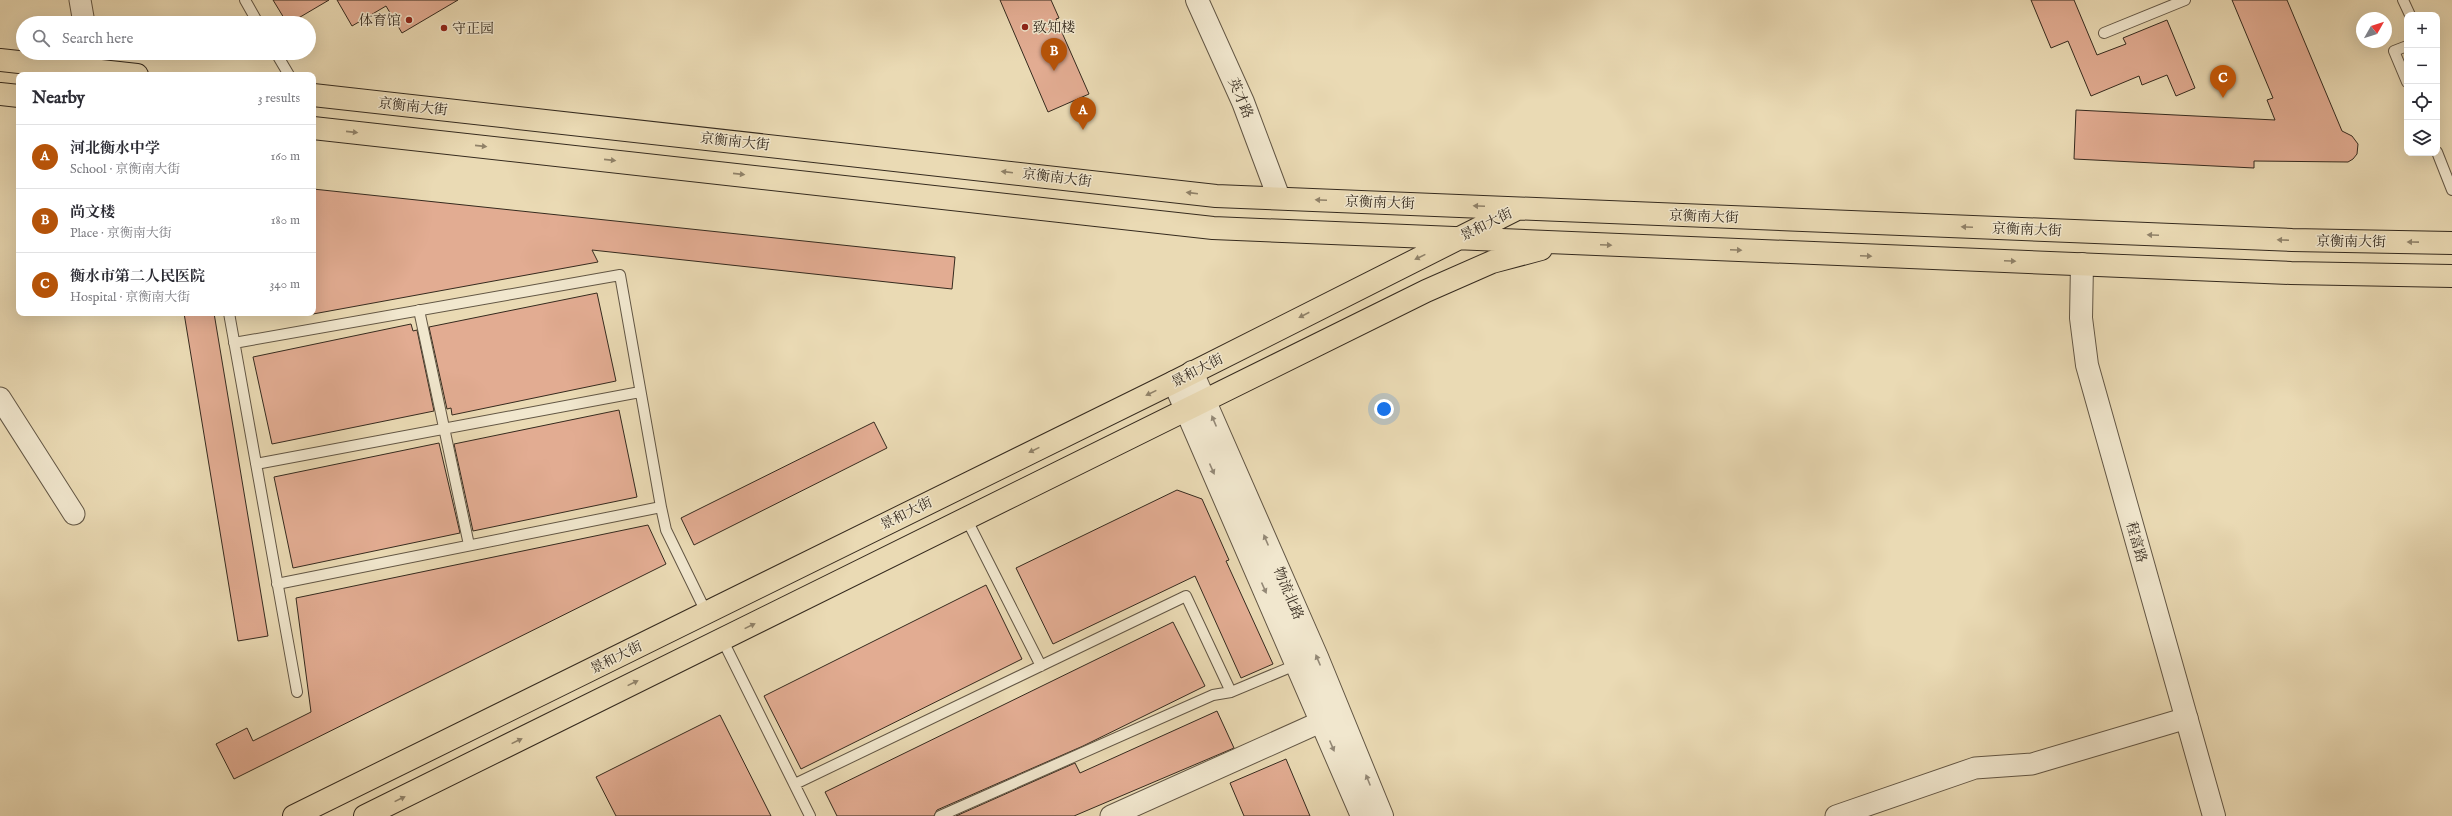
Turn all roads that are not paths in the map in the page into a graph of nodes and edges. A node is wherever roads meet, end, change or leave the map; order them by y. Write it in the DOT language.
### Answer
graph roads {
  1 [pos="80,0"];
  2 [pos="245,0"];
  3 [pos="1197,0"];
  4 [pos="2185,0"];
  5 [pos="2403,0"];
  6 [pos="2409,12"];
  7 [pos="83,16"];
  8 [pos="254,16"];
  9 [pos="2104,33"];
  10 [pos="2404,47"];
  11 [pos="0,60"];
  12 [pos="280,60"];
  13 [pos="91,62"];
  14 [pos="126,72"];
  15 [pos="287,72"];
  16 [pos="2404,75"];
  17 [pos="0,94"];
  18 [pos="316,95"];
  19 [pos="16,96"];
  20 [pos="316,128"];
  21 [pos="2439,156"];
  22 [pos="2452,190"];
  23 [pos="1279,198"];
  24 [pos="1518,208"];
  25 [pos="1457,238"];
  26 [pos="1567,243"];
  27 [pos="2452,243"];
  28 [pos="2082,264"];
  29 [pos="2452,276"];
  30 [pos="419,310"];
  31 [pos="230,316"];
  32 [pos="234,342"];
  33 [pos="1183,377"];
  34 [pos="640,392"];
  35 [pos="0,398"];
  36 [pos="1206,401"];
  37 [pos="1186,411"];
  38 [pos="6,422"];
  39 [pos="444,428"];
  40 [pos="256,464"];
  41 [pos="661,507"];
  42 [pos="74,514"];
  43 [pos="966,518"];
  44 [pos="469,545"];
  45 [pos="277,584"];
  46 [pos="706,612"];
  47 [pos="722,639"];
  48 [pos="1298,664"];
  49 [pos="1041,666"];
  50 [pos="297,692"];
  51 [pos="1231,692"];
  52 [pos="2187,718"];
  53 [pos="1316,724"];
  54 [pos="795,784"];
  55 [pos="294,816"];
  56 [pos="365,816"];
  57 [pos="810,816"];
  58 [pos="940,816"];
  59 [pos="1111,816"];
  60 [pos="1362,816"];
  61 [pos="1382,816"];
  62 [pos="1836,816"];
  63 [pos="2214,816"];
  1 -- 7 [label="street"];
  2 -- 8 [label="lane"];
  3 -- 23 [label="street, 英才路"];
  4 -- 9 [label="lane"];
  5 -- 6 [label="lane"];
  10 -- 16 [label="lane"];
  11 -- 13 [label="main road"];
  12 -- 15 [label="lane"];
  13 -- 14 [label="main road"];
  17 -- 19 [label="main road"];
  23 -- 18 [label="main road, 京衡南大街, one-way"];
  20 -- 25 [label="main road, one-way"];
  21 -- 22 [label="lane"];
  24 -- 23 [label="main road, 京衡南大街, one-way"];
  24 -- 25 [label="main road, 景和大街"];
  27 -- 24 [label="main road, 京衡南大街, one-way"];
  25 -- 26 [label="main road"];
  25 -- 33 [label="main road, 景和大街, one-way"];
  26 -- 28 [label="main road, one-way"];
  26 -- 36 [label="main road"];
  28 -- 29 [label="main road"];
  28 -- 52 [label="street, 程富路"];
  30 -- 32 [label="lane"];
  30 -- 34 [label="lane"];
  30 -- 39 [label="lane"];
  31 -- 32 [label="lane"];
  32 -- 40 [label="lane"];
  33 -- 36 [label="street, 物流北路"];
  33 -- 37 [label="street, 物流北路"];
  33 -- 46 [label="main road, 景和大街, one-way"];
  34 -- 39 [label="lane"];
  34 -- 41 [label="lane"];
  35 -- 38 [label="street"];
  36 -- 37 [label="main road"];
  61 -- 36 [label="street, 物流北路, one-way"];
  37 -- 43 [label="main road"];
  37 -- 48 [label="street, 物流北路, one-way"];
  38 -- 42 [label="street"];
  39 -- 40 [label="lane"];
  39 -- 44 [label="lane"];
  40 -- 45 [label="lane"];
  41 -- 44 [label="lane"];
  41 -- 46 [label="lane"];
  47 -- 43 [label="main road, one-way"];
  43 -- 49 [label="lane"];
  44 -- 45 [label="lane"];
  45 -- 50 [label="lane"];
  46 -- 55 [label="main road, 景和大街"];
  47 -- 54 [label="lane"];
  56 -- 47 [label="main road, one-way"];
  48 -- 51 [label="lane"];
  48 -- 60 [label="street, 物流北路, one-way"];
  49 -- 51 [label="lane"];
  49 -- 54 [label="lane"];
  51 -- 58 [label="lane"];
  52 -- 62 [label="street"];
  52 -- 63 [label="street, 程富路"];
  53 -- 59 [label="street"];
  54 -- 57 [label="lane"];
}
